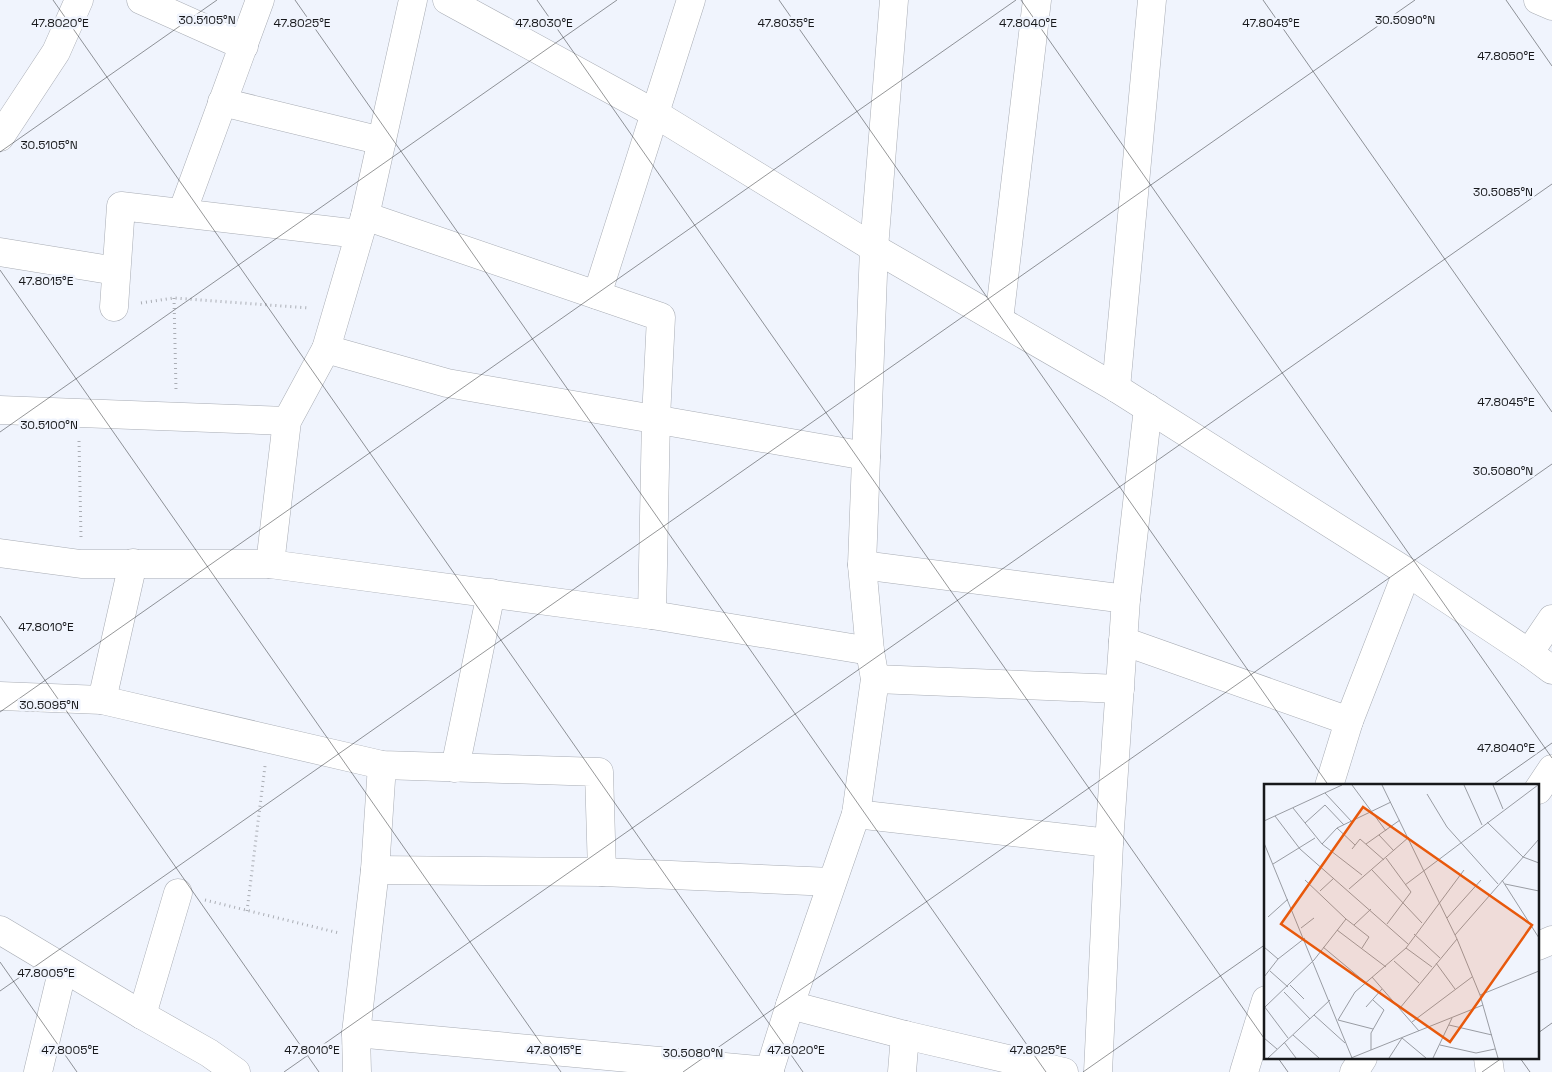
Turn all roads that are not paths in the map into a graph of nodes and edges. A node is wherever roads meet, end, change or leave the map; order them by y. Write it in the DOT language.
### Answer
graph roads {
  1 [pos="79,0"];
  2 [pos="141,0"];
  3 [pos="260,0"];
  4 [pos="413,0"];
  5 [pos="447,0"];
  6 [pos="691,0"];
  7 [pos="894,0"];
  8 [pos="1037,0"];
  9 [pos="1152,0"];
  10 [pos="1538,0"];
  11 [pos="1552,6"];
  12 [pos="244,46"];
  13 [pos="222,102"];
  14 [pos="654,113"];
  15 [pos="0,137"];
  16 [pos="382,141"];
  17 [pos="182,213"];
  18 [pos="362,225"];
  19 [pos="874,248"];
  20 [pos="0,252"];
  21 [pos="116,271"];
  22 [pos="597,295"];
  23 [pos="114,307"];
  24 [pos="999,320"];
  25 [pos="326,349"];
  26 [pos="1116,388"];
  27 [pos="1148,408"];
  28 [pos="0,410"];
  29 [pos="656,418"];
  30 [pos="287,421"];
  31 [pos="866,456"];
  32 [pos="0,553"];
  33 [pos="133,563"];
  34 [pos="270,564"];
  35 [pos="862,565"];
  36 [pos="1408,572"];
  37 [pos="492,593"];
  38 [pos="1126,599"];
  39 [pos="652,615"];
  40 [pos="1552,618"];
  41 [pos="1123,641"];
  42 [pos="870,651"];
  43 [pos="1529,653"];
  44 [pos="1552,670"];
  45 [pos="876,679"];
  46 [pos="1120,689"];
  47 [pos="0,696"];
  48 [pos="102,700"];
  49 [pos="1349,721"];
  50 [pos="382,765"];
  51 [pos="455,768"];
  52 [pos="1552,769"];
  53 [pos="1330,784"];
  54 [pos="1540,787"];
  55 [pos="856,814"];
  56 [pos="1109,843"];
  57 [pos="375,870"];
  58 [pos="602,872"];
  59 [pos="832,882"];
  60 [pos="178,893"];
  61 [pos="0,930"];
  62 [pos="1552,940"];
  63 [pos="1540,945"];
  64 [pos="63,968"];
  65 [pos="790,1004"];
  66 [pos="1264,1007"];
  67 [pos="142,1015"];
  68 [pos="356,1033"];
  69 [pos="905,1036"];
  70 [pos="1362,1060"];
  71 [pos="206,1063"];
  72 [pos="770,1071"];
  73 [pos="38,1072"];
  74 [pos="236,1072"];
  75 [pos="357,1072"];
  76 [pos="902,1072"];
  77 [pos="1064,1072"];
  78 [pos="1098,1072"];
  79 [pos="1244,1072"];
  80 [pos="1354,1072"];
  1 -- 15 [label="street"];
  2 -- 12 [label="street"];
  3 -- 12 [label="street"];
  4 -- 16 [label="street"];
  5 -- 14 [label="street"];
  6 -- 14 [label="street"];
  7 -- 19 [label="street"];
  8 -- 24 [label="street"];
  9 -- 26 [label="street"];
  10 -- 11 [label="street"];
  12 -- 13 [label="street"];
  13 -- 16 [label="street"];
  13 -- 17 [label="street"];
  14 -- 19 [label="street"];
  14 -- 22 [label="street"];
  16 -- 18 [label="street"];
  17 -- 18 [label="street"];
  17 -- 21 [label="street"];
  18 -- 22 [label="street"];
  18 -- 25 [label="street"];
  19 -- 24 [label="street"];
  19 -- 31 [label="street"];
  20 -- 21 [label="street"];
  21 -- 23 [label="street"];
  22 -- 29 [label="street"];
  24 -- 26 [label="street"];
  25 -- 29 [label="street"];
  25 -- 30 [label="street"];
  26 -- 27 [label="street"];
  27 -- 36 [label="street"];
  27 -- 38 [label="street"];
  28 -- 30 [label="street"];
  29 -- 31 [label="street"];
  29 -- 39 [label="street"];
  30 -- 34 [label="street"];
  31 -- 35 [label="street"];
  32 -- 33 [label="street"];
  33 -- 34 [label="street"];
  33 -- 48 [label="street"];
  34 -- 37 [label="street"];
  35 -- 38 [label="street"];
  35 -- 42 [label="street"];
  36 -- 43 [label="street"];
  36 -- 49 [label="street"];
  37 -- 39 [label="street"];
  37 -- 51 [label="street"];
  38 -- 41 [label="street"];
  39 -- 42 [label="street"];
  40 -- 43 [label="street"];
  41 -- 46 [label="street"];
  41 -- 49 [label="street"];
  42 -- 45 [label="street"];
  43 -- 44 [label="street"];
  45 -- 46 [label="street"];
  45 -- 55 [label="street"];
  46 -- 56 [label="street"];
  47 -- 48 [label="street"];
  48 -- 50 [label="street"];
  49 -- 53 [label="street"];
  50 -- 51 [label="street"];
  50 -- 57 [label="street"];
  51 -- 58 [label="street"];
  52 -- 54 [label="street"];
  55 -- 56 [label="street"];
  55 -- 59 [label="street"];
  56 -- 78 [label="street"];
  57 -- 58 [label="street"];
  57 -- 68 [label="street"];
  58 -- 59 [label="street"];
  59 -- 65 [label="street"];
  60 -- 67 [label="street"];
  61 -- 64 [label="street"];
  62 -- 63 [label="street"];
  64 -- 67 [label="street"];
  64 -- 73 [label="street"];
  65 -- 69 [label="street"];
  65 -- 72 [label="street"];
  66 -- 79 [label="street"];
  67 -- 71 [label="street"];
  68 -- 72 [label="street"];
  68 -- 75 [label="street"];
  69 -- 76 [label="street"];
  69 -- 77 [label="street"];
  70 -- 80 [label="street"];
  71 -- 74 [label="street"];
}
